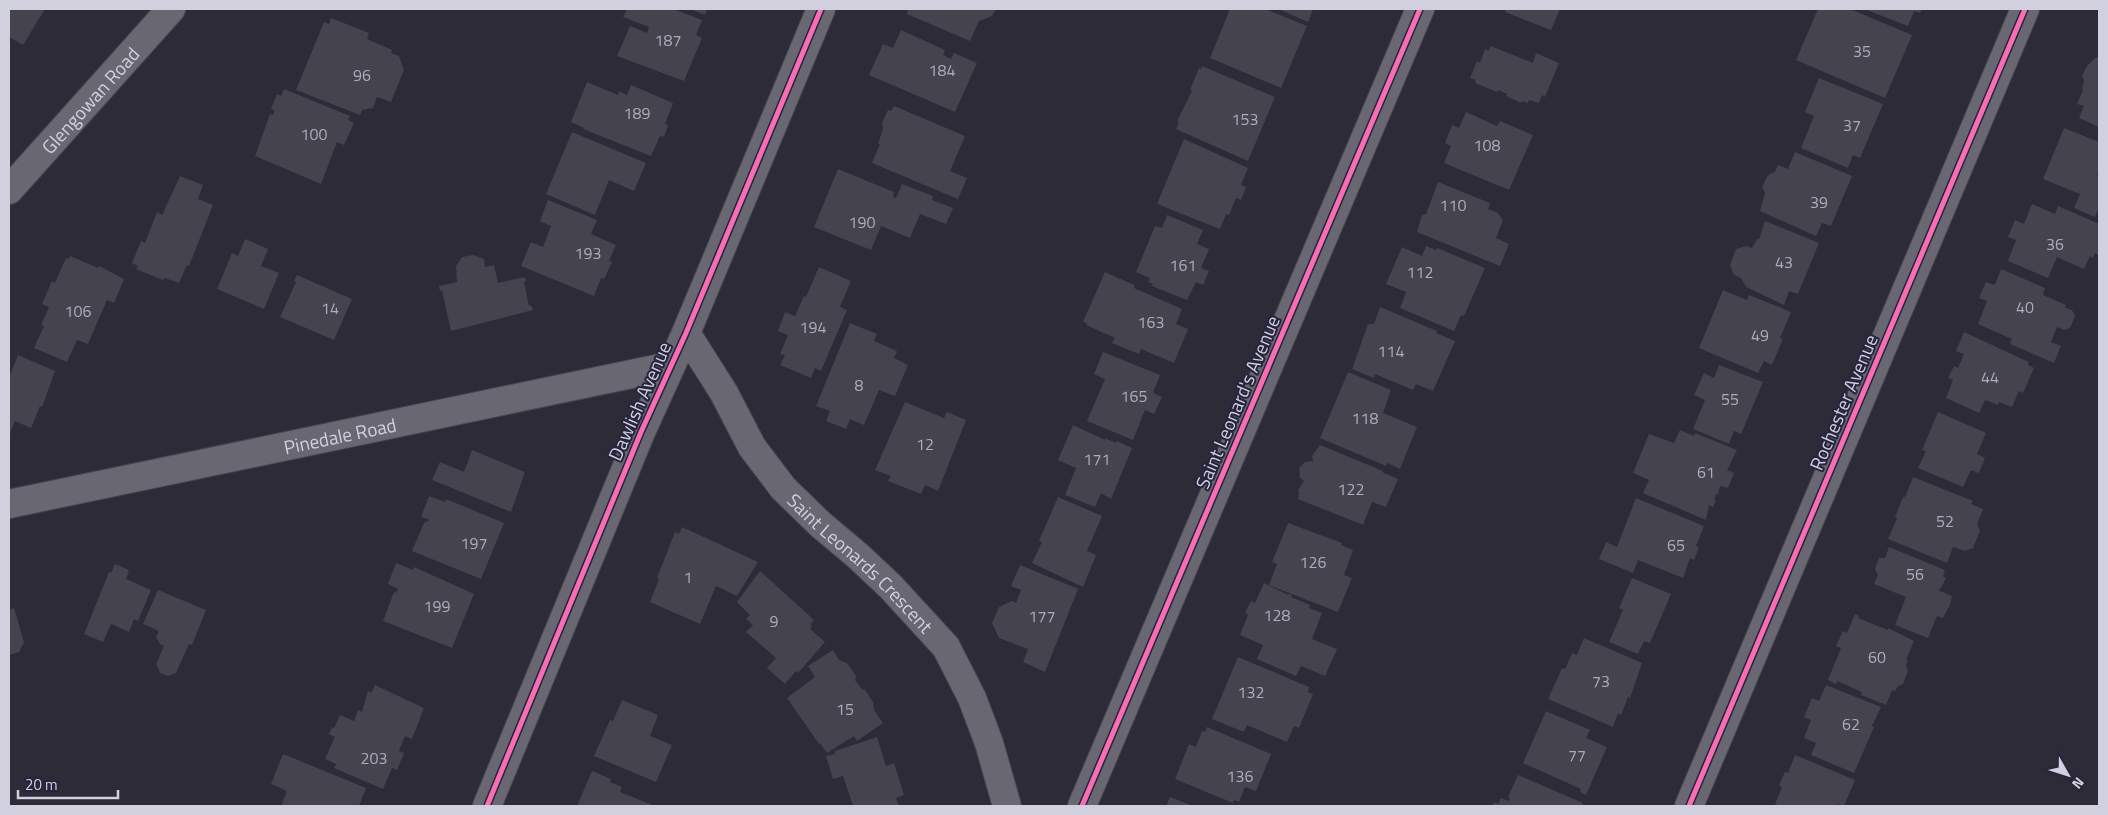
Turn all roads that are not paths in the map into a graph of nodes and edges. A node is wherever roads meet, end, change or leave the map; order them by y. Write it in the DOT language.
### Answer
graph roads {
  1 [pos="171,9"];
  2 [pos="821,9"];
  3 [pos="1420,9"];
  4 [pos="2024,9"];
  5 [pos="9,190"];
  6 [pos="686,333"];
  7 [pos="670,366"];
  8 [pos="9,504"];
  9 [pos="487,806"];
  10 [pos="1007,806"];
  11 [pos="1082,806"];
  12 [pos="1689,806"];
  1 -- 5 [label="street, Glengowan Road"];
  2 -- 6 [label="street, Dawlish Avenue"];
  3 -- 11 [label="street, Saint Leonard's Avenue"];
  4 -- 12 [label="street, Rochester Avenue"];
  6 -- 7 [label="street, Dawlish Avenue"];
  6 -- 10 [label="street, Saint Leonards Crescent"];
  7 -- 8 [label="street, Pinedale Road"];
  7 -- 9 [label="street, Dawlish Avenue"];
}
